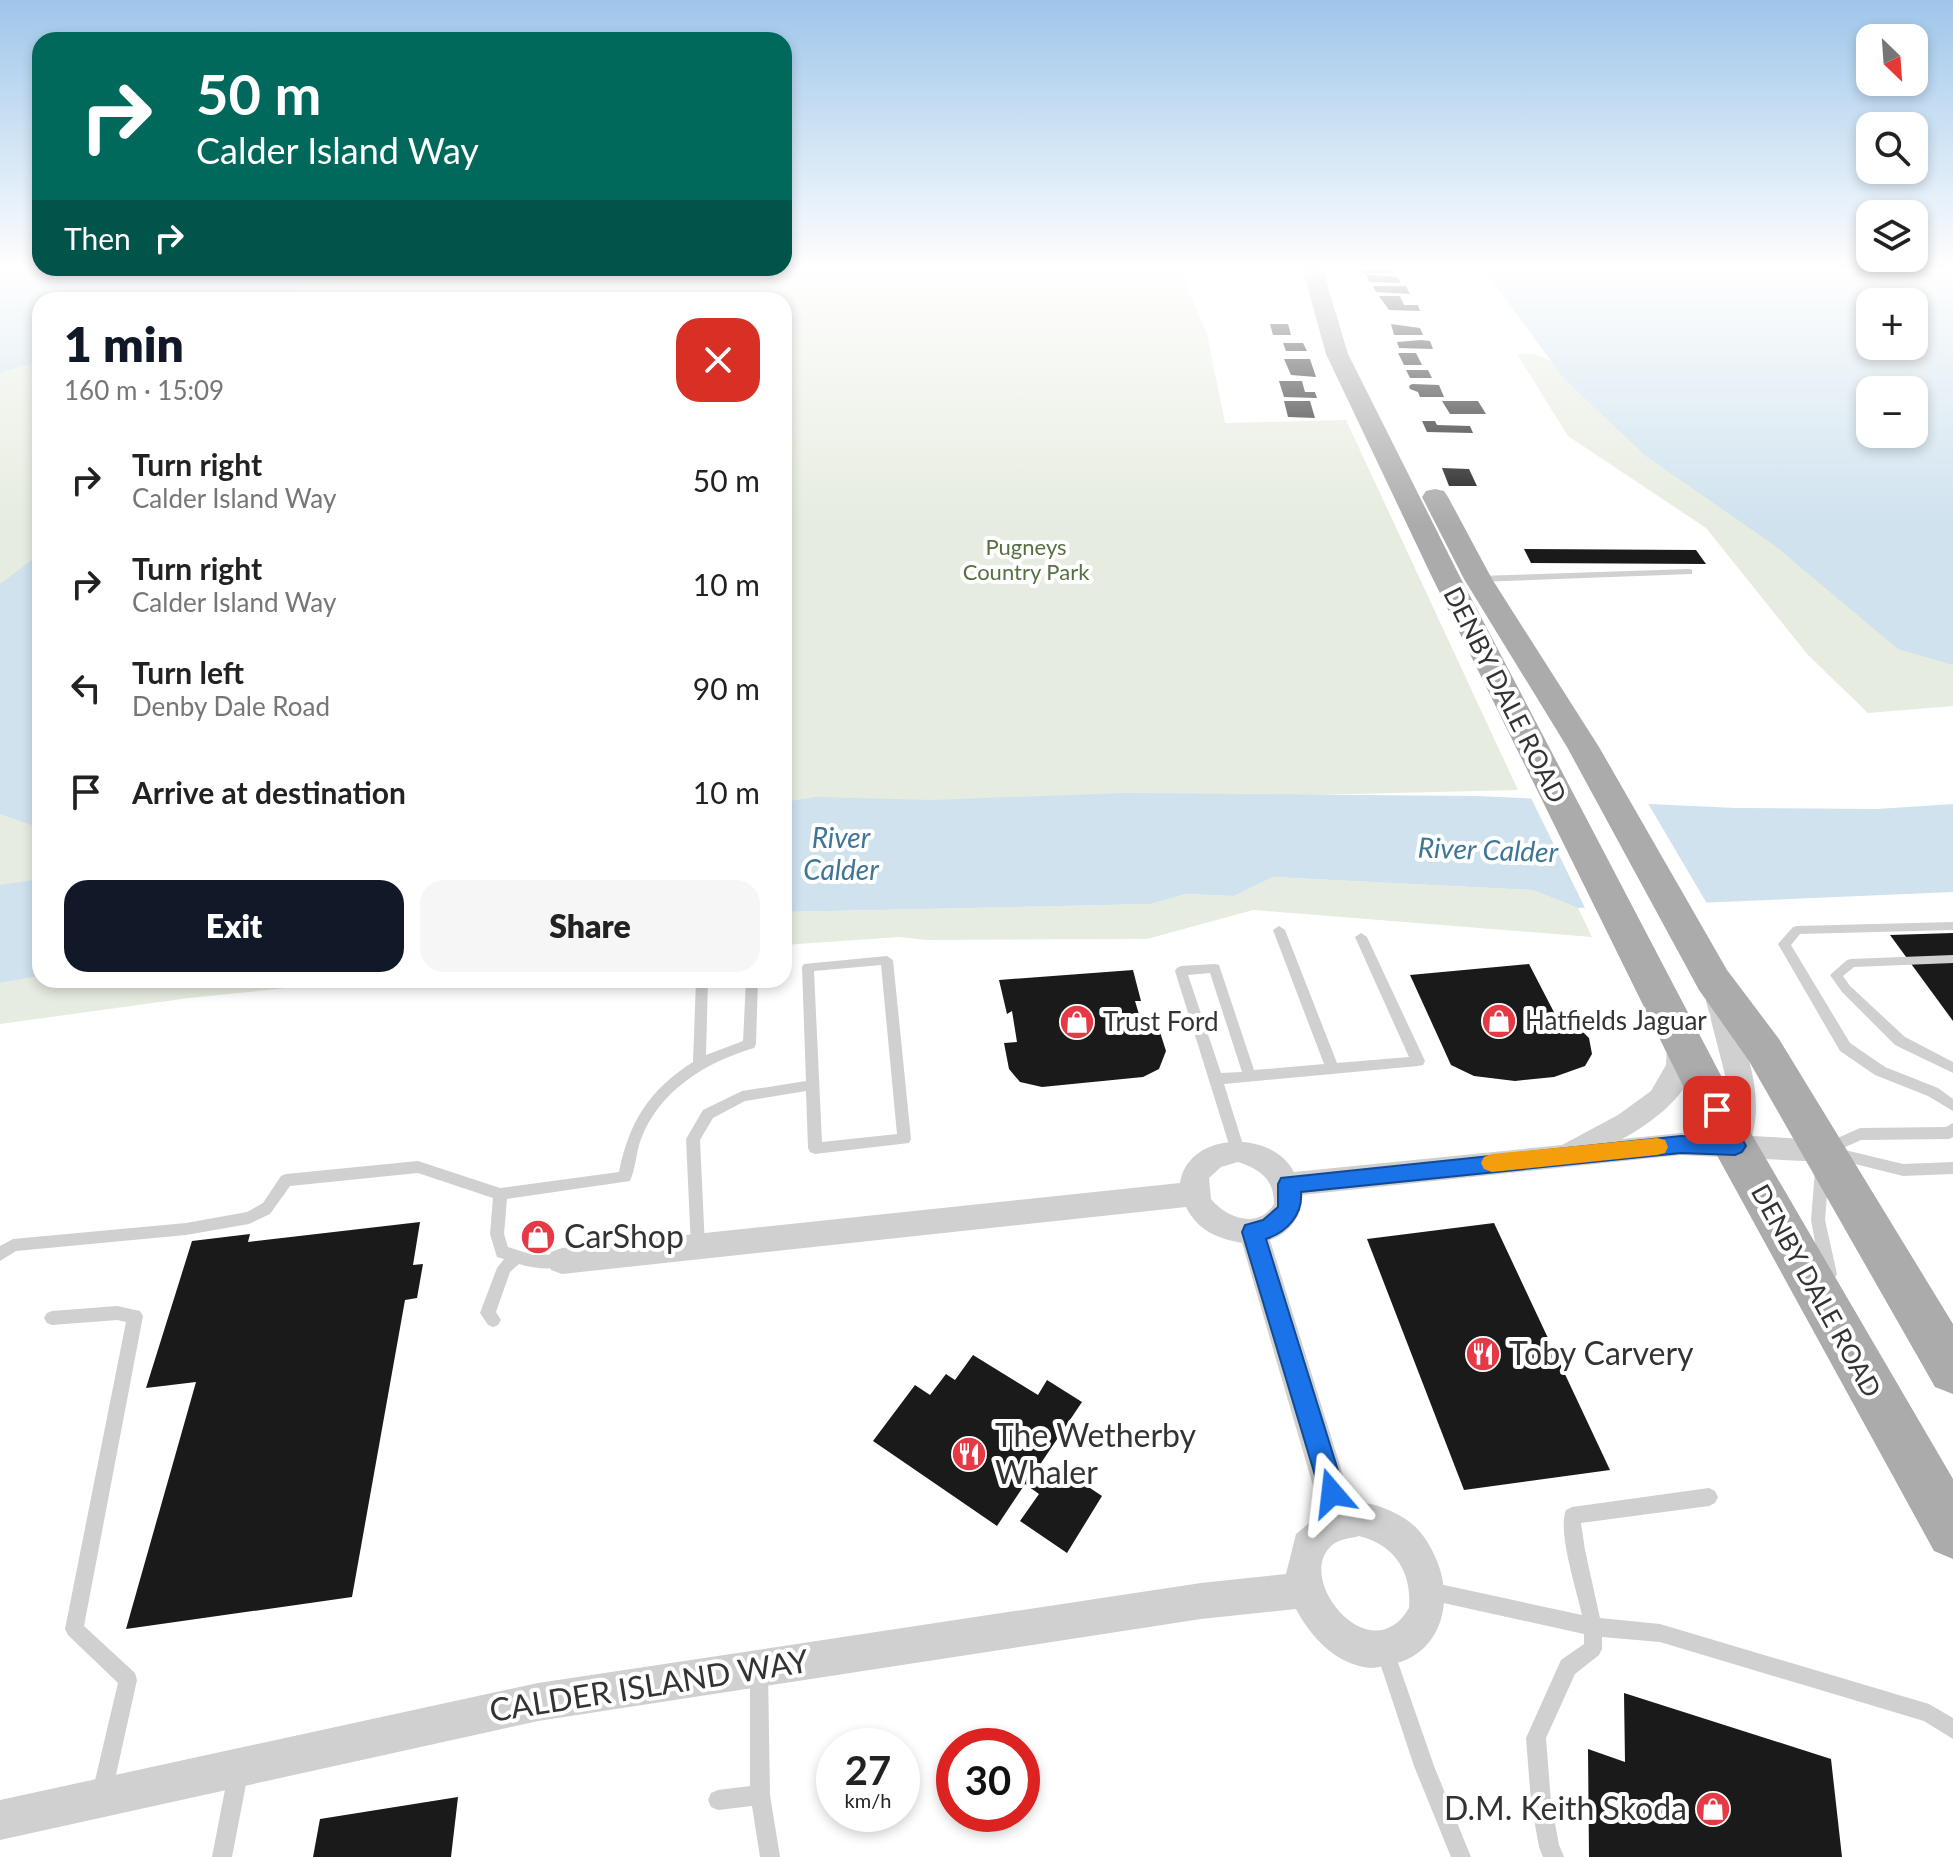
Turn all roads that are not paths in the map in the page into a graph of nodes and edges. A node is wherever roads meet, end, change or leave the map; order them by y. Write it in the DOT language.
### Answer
graph roads {
  1 [pos="1337,354"];
  2 [pos="1361,354"];
  3 [pos="1689,572"];
  4 [pos="1478,579"];
  5 [pos="1953,926"];
  6 [pos="1279,930"];
  7 [pos="1361,937"];
  8 [pos="1953,959"];
  9 [pos="1713,980"];
  10 [pos="702,988"];
  11 [pos="752,988"];
  12 [pos="1678,1034"];
  13 [pos="699,1066"];
  14 [pos="1953,1068"];
  15 [pos="1333,1070"];
  16 [pos="1250,1077"];
  17 [pos="1216,1079"];
  18 [pos="812,1085"];
  19 [pos="1953,1106"];
  20 [pos="1953,1129"];
  21 [pos="1735,1146"];
  22 [pos="1238,1151"];
  23 [pos="1824,1151"];
  24 [pos="1560,1156"];
  25 [pos="1953,1168"];
  26 [pos="1289,1184"];
  27 [pos="500,1194"];
  28 [pos="1195,1194"];
  29 [pos="1253,1232"];
  30 [pos="698,1247"];
  31 [pos="0,1254"];
  32 [pos="516,1258"];
  33 [pos="562,1261"];
  34 [pos="52,1318"];
  35 [pos="493,1320"];
  36 [pos="1953,1370"];
  37 [pos="1863,1375"];
  38 [pos="1709,1497"];
  39 [pos="1340,1520"];
  40 [pos="1953,1532"];
  41 [pos="1305,1590"];
  42 [pos="1430,1591"];
  43 [pos="1594,1627"];
  44 [pos="1384,1647"];
  45 [pos="759,1667"];
  46 [pos="1953,1729"];
  47 [pos="239,1767"];
  48 [pos="760,1795"];
  49 [pos="100,1800"];
  50 [pos="718,1800"];
  51 [pos="0,1820"];
  52 [pos="222,1857"];
  53 [pos="770,1857"];
  54 [pos="1461,1857"];
  55 [pos="1554,1857"];
  1 -- 12 [label="main road, DENBY DALE ROAD"];
  2 -- 4 [label="main road, DENBY DALE ROAD"];
  3 -- 4 [label="lane"];
  4 -- 9 [label="main road, DENBY DALE ROAD"];
  5 -- 19 [label="lane"];
  6 -- 15 [label="lane"];
  7 -- 15 [label="lane"];
  8 -- 14 [label="lane"];
  9 -- 21 [label="street"];
  9 -- 23 [label="main road, DENBY DALE ROAD"];
  10 -- 13 [label="lane"];
  11 -- 13 [label="lane"];
  12 -- 21 [label="main road, DENBY DALE ROAD"];
  12 -- 24 [label="street"];
  13 -- 27 [label="lane"];
  15 -- 16 [label="lane"];
  16 -- 17 [label="lane"];
  16 -- 17 [label="lane"];
  17 -- 22 [label="lane"];
  18 -- 18 [label="lane"];
  18 -- 30 [label="lane"];
  20 -- 23 [label="lane"];
  21 -- 23 [label="street"];
  21 -- 24 [label="street"];
  21 -- 37 [label="main road, DENBY DALE ROAD"];
  22 -- 26 [label="street"];
  22 -- 28 [label="street"];
  23 -- 25 [label="lane"];
  23 -- 36 [label="main road, DENBY DALE ROAD"];
  23 -- 37 [label="lane"];
  24 -- 26 [label="street"];
  26 -- 29 [label="street"];
  27 -- 31 [label="lane"];
  27 -- 32 [label="lane"];
  28 -- 29 [label="street"];
  28 -- 30 [label="street"];
  29 -- 39 [label="street"];
  30 -- 33 [label="street"];
  32 -- 33 [label="lane"];
  32 -- 35 [label="lane"];
  34 -- 49 [label="lane"];
  37 -- 40 [label="main road, DENBY DALE ROAD"];
  38 -- 43 [label="lane"];
  39 -- 41 [label="street"];
  39 -- 42 [label="street"];
  41 -- 44 [label="street"];
  41 -- 45 [label="street, CALDER ISLAND WAY"];
  42 -- 43 [label="lane"];
  42 -- 44 [label="street"];
  43 -- 46 [label="lane"];
  43 -- 55 [label="lane"];
  44 -- 54 [label="lane"];
  45 -- 47 [label="street, CALDER ISLAND WAY"];
  45 -- 48 [label="lane"];
  47 -- 49 [label="street, CALDER ISLAND WAY"];
  47 -- 52 [label="lane"];
  48 -- 50 [label="lane"];
  48 -- 53 [label="lane"];
  49 -- 51 [label="street, CALDER ISLAND WAY"];
}
